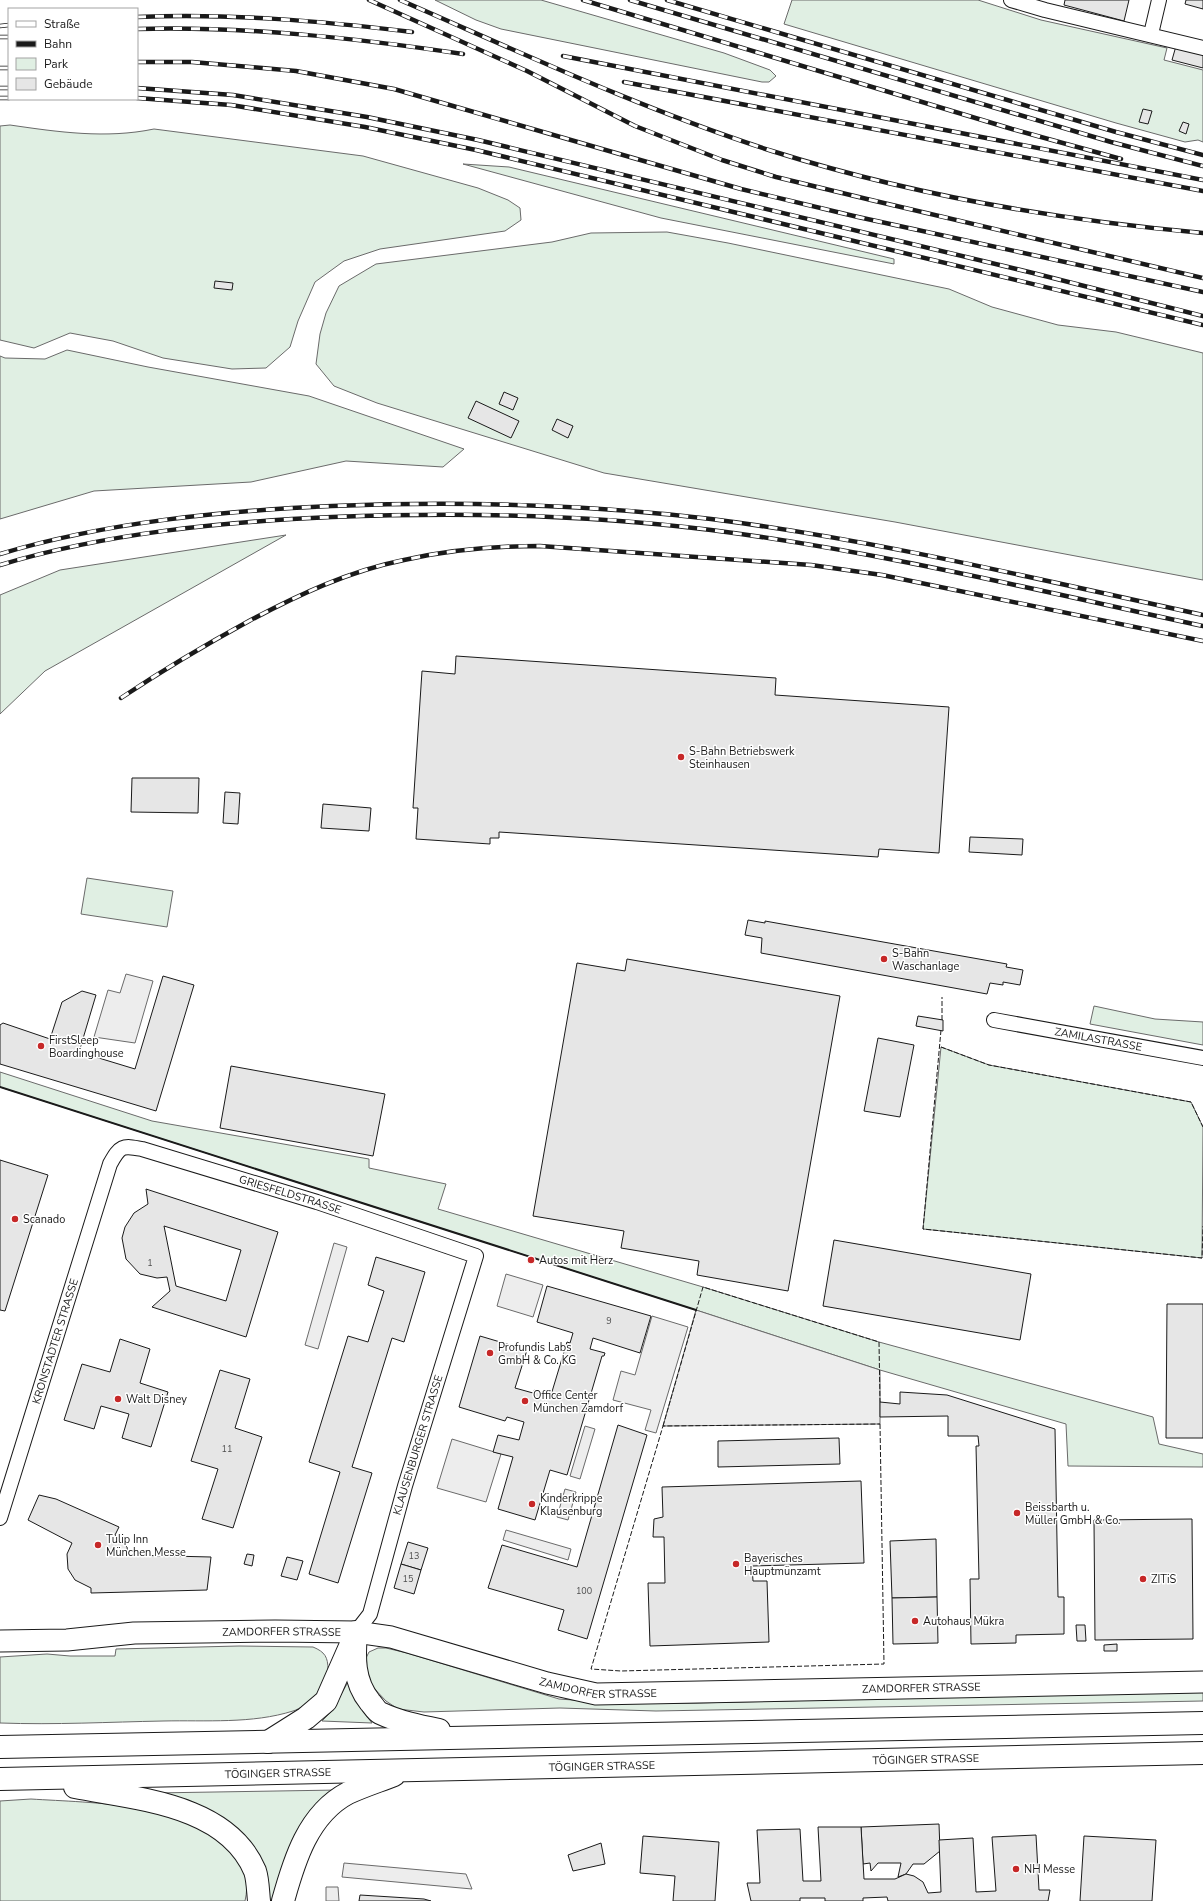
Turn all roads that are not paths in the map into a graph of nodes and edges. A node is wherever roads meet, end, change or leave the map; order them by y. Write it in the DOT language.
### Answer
graph roads {
  1 [pos="1011,0"];
  2 [pos="1159,0"];
  3 [pos="1047,5"];
  4 [pos="1151,34"];
  5 [pos="1203,48"];
  6 [pos="994,1020"];
  7 [pos="1203,1058"];
  8 [pos="110,1164"];
  9 [pos="476,1256"];
  10 [pos="0,1518"];
  11 [pos="356,1632"];
  12 [pos="0,1641"];
  13 [pos="1203,1682"];
  14 [pos="1203,1723"];
  15 [pos="477,1738"];
  16 [pos="266,1742"];
  17 [pos="0,1747"];
  18 [pos="1203,1752"];
  19 [pos="407,1770"];
  20 [pos="0,1779"];
  21 [pos="32,1779"];
  22 [pos="257,1897"];
  23 [pos="283,1901"];
  1 -- 3 [label="street"];
  2 -- 4 [label="street"];
  3 -- 4 [label="street"];
  4 -- 5 [label="street"];
  6 -- 7 [label="street, ZAMILASTRASSE"];
  8 -- 9 [label="street, GRIESFELDSTRASSE"];
  8 -- 10 [label="street, KRONSTADTER STRASSE"];
  9 -- 11 [label="street, KLAUSENBURGER STRASSE"];
  11 -- 12 [label="street, ZAMDORFER STRASSE"];
  11 -- 13 [label="street, ZAMDORFER STRASSE"];
  11 -- 15 [label="highway"];
  11 -- 16 [label="highway"];
  14 -- 15 [label="highway"];
  15 -- 16 [label="highway"];
  16 -- 17 [label="highway"];
  18 -- 19 [label="highway, TÖGINGER STRASSE"];
  19 -- 21 [label="highway, TÖGINGER STRASSE"];
  19 -- 23 [label="highway"];
  20 -- 21 [label="highway, TÖGINGER STRASSE"];
  21 -- 22 [label="highway"];
}
